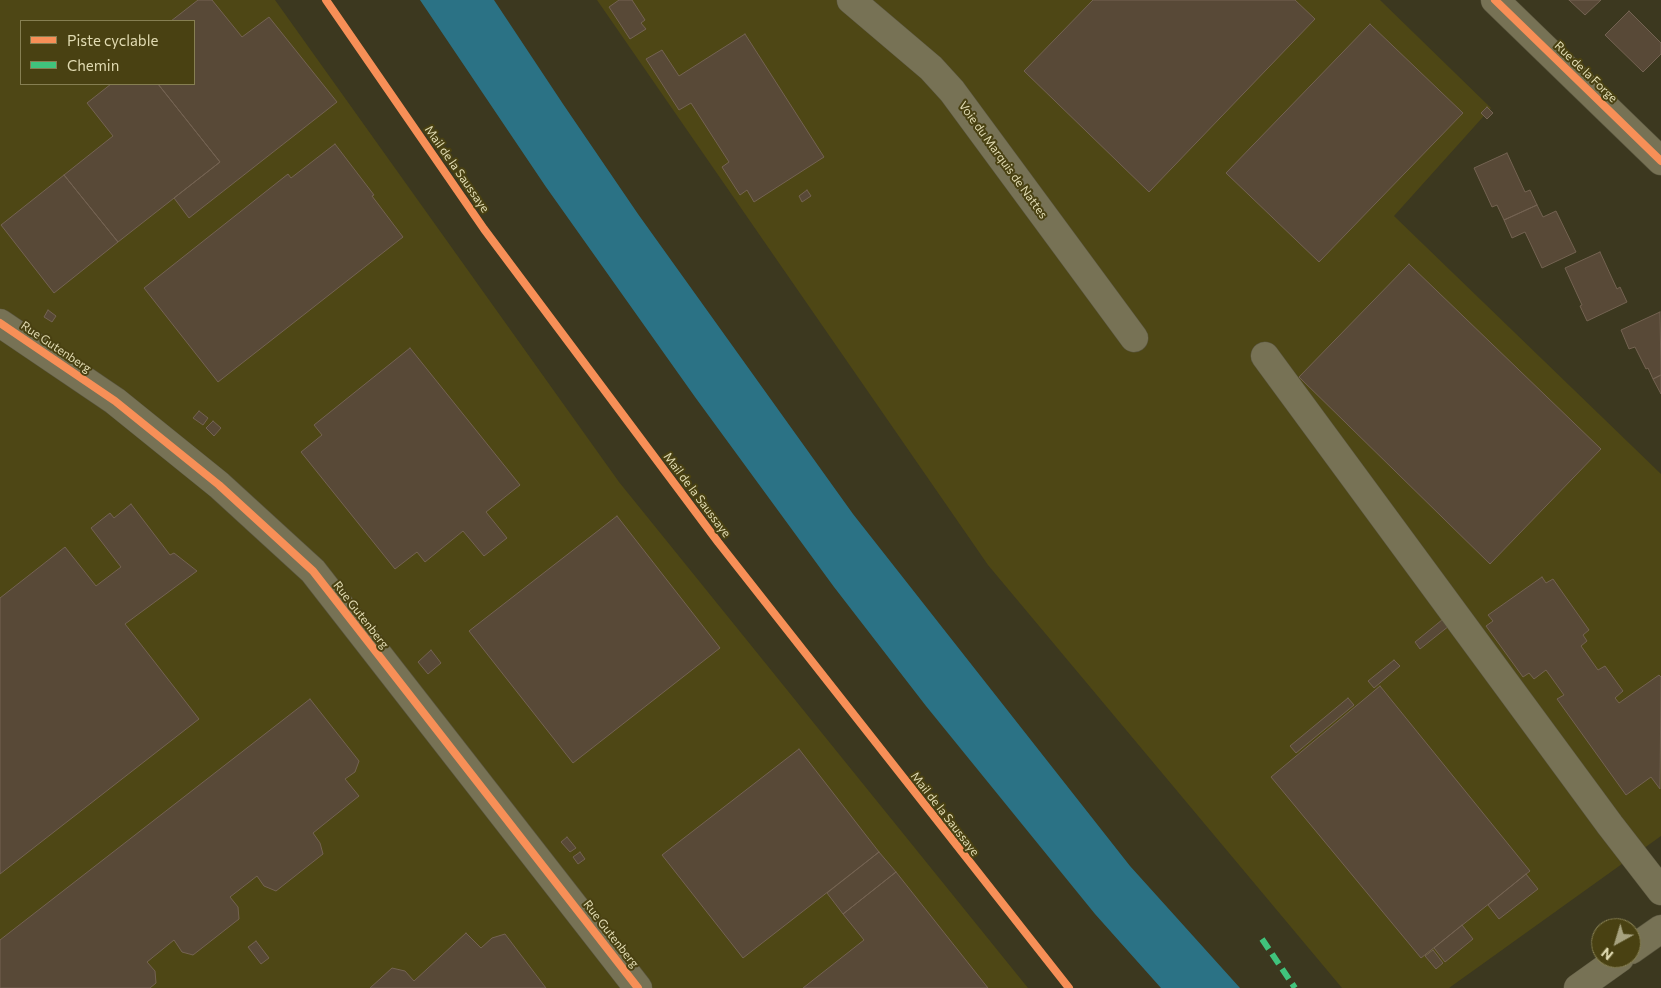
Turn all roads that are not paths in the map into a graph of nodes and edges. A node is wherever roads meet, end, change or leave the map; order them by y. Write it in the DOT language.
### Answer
graph roads {
  1 [pos="851,0"];
  2 [pos="1495,0"];
  3 [pos="1661,161"];
  4 [pos="0,323"];
  5 [pos="1134,338"];
  6 [pos="1265,356"];
  7 [pos="1661,891"];
  8 [pos="1606,968"];
  9 [pos="638,988"];
  10 [pos="1578,988"];
  1 -- 5 [label="street, Voie du Marquis de Nattes"];
  2 -- 3 [label="street, Rue de la Forge"];
  4 -- 9 [label="street, Rue Gutenberg"];
  6 -- 7 [label="street"];
  8 -- 10 [label="street"];
}
